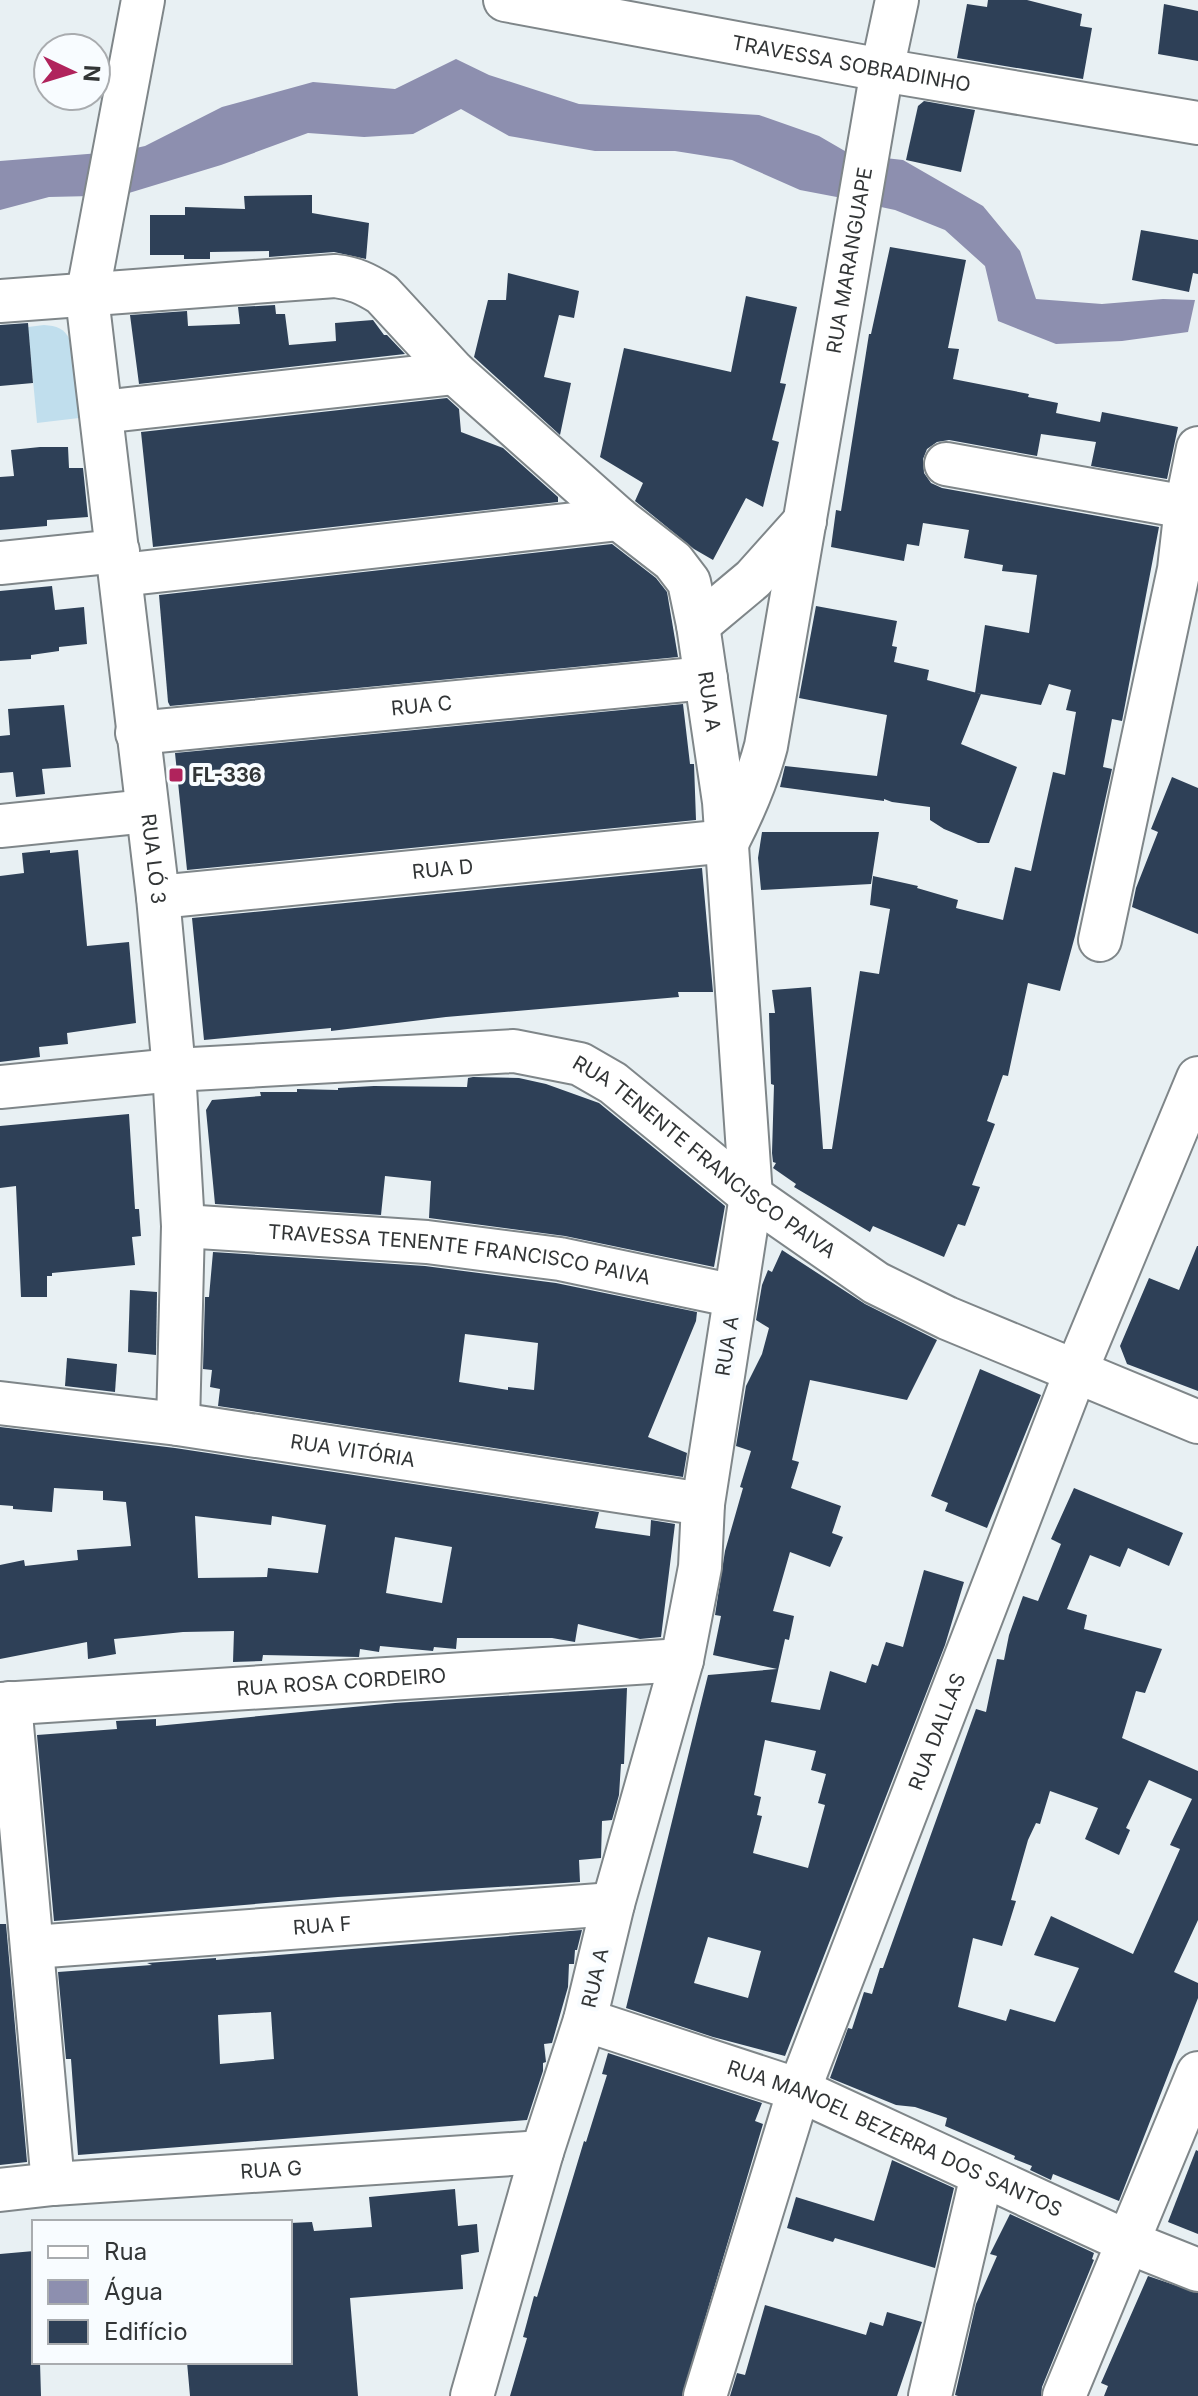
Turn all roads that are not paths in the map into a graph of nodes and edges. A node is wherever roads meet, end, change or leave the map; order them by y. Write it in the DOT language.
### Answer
graph roads {
  1 [pos="143,0"];
  2 [pos="507,0"];
  3 [pos="897,0"];
  4 [pos="882,70"];
  5 [pos="1198,123"];
  6 [pos="87,297"];
  7 [pos="0,301"];
  8 [pos="455,373"];
  9 [pos="101,412"];
  10 [pos="1198,448"];
  11 [pos="946,464"];
  12 [pos="1186,507"];
  13 [pos="619,519"];
  14 [pos="805,521"];
  15 [pos="0,563"];
  16 [pos="120,563"];
  17 [pos="1188,572"];
  18 [pos="698,625"];
  19 [pos="706,678"];
  20 [pos="137,733"];
  21 [pos="147,811"];
  22 [pos="0,826"];
  23 [pos="728,841"];
  24 [pos="158,897"];
  25 [pos="1100,940"];
  26 [pos="174,1070"];
  27 [pos="1198,1078"];
  28 [pos="0,1087"];
  29 [pos="751,1196"];
  30 [pos="183,1226"];
  31 [pos="735,1296"];
  32 [pos="1076,1371"];
  33 [pos="0,1403"];
  34 [pos="1198,1422"];
  35 [pos="178,1424"];
  36 [pos="703,1504"];
  37 [pos="682,1660"];
  38 [pos="5,1704"];
  39 [pos="613,1904"];
  40 [pos="33,1947"];
  41 [pos="585,2020"];
  42 [pos="1198,2073"];
  43 [pos="799,2090"];
  44 [pos="542,2152"];
  45 [pos="982,2175"];
  46 [pos="53,2184"];
  47 [pos="0,2190"];
  48 [pos="1130,2243"];
  49 [pos="1198,2270"];
  50 [pos="472,2396"];
  51 [pos="705,2396"];
  52 [pos="930,2396"];
  53 [pos="1064,2396"];
  1 -- 6 [label="street, RUA LÓ 3"];
  2 -- 4 [label="street, TRAVESSA SOBRADINHO"];
  3 -- 4 [label="street, RUA MARANGUAPE"];
  4 -- 5 [label="street, TRAVESSA SOBRADINHO"];
  4 -- 14 [label="street, RUA MARANGUAPE"];
  6 -- 7 [label="street"];
  6 -- 8 [label="street, RUA A"];
  6 -- 9 [label="street, RUA LÓ 3"];
  8 -- 9 [label="street"];
  8 -- 13 [label="street, RUA A"];
  9 -- 16 [label="street, RUA LÓ 3"];
  10 -- 12 [label="street"];
  11 -- 12 [label="street"];
  12 -- 17 [label="street"];
  13 -- 16 [label="street"];
  13 -- 18 [label="street, RUA A"];
  14 -- 18 [label="street"];
  14 -- 23 [label="street, RUA MARANGUAPE"];
  15 -- 16 [label="street"];
  16 -- 20 [label="street, RUA LÓ 3"];
  17 -- 25 [label="street"];
  18 -- 19 [label="street, RUA A"];
  19 -- 20 [label="street, RUA C"];
  19 -- 23 [label="street, RUA A"];
  20 -- 21 [label="street, RUA LÓ 3"];
  21 -- 22 [label="street"];
  21 -- 24 [label="street, RUA LÓ 3"];
  23 -- 24 [label="street, RUA D"];
  23 -- 29 [label="street, RUA A"];
  24 -- 26 [label="street, RUA LÓ 3"];
  26 -- 28 [label="street, RUA TENENTE FRANCISCO PAIVA"];
  26 -- 29 [label="street, RUA TENENTE FRANCISCO PAIVA"];
  26 -- 30 [label="street, RUA LÓ 3"];
  27 -- 32 [label="street, RUA DALLAS"];
  29 -- 31 [label="street, RUA A"];
  29 -- 32 [label="street, RUA TENENTE FRANCISCO PAIVA"];
  30 -- 31 [label="street, TRAVESSA TENENTE FRANCISCO PAIVA"];
  30 -- 35 [label="street, RUA LÓ 3"];
  31 -- 36 [label="street, RUA A"];
  32 -- 34 [label="street, RUA TENENTE FRANCISCO PAIVA"];
  32 -- 43 [label="street, RUA DALLAS"];
  33 -- 35 [label="street, RUA VITÓRIA"];
  35 -- 36 [label="street, RUA VITÓRIA"];
  36 -- 37 [label="street, RUA A"];
  37 -- 38 [label="street, RUA ROSA CORDEIRO"];
  37 -- 39 [label="street, RUA A"];
  38 -- 40 [label="street"];
  39 -- 40 [label="street, RUA F"];
  39 -- 41 [label="street, RUA A"];
  40 -- 46 [label="street"];
  41 -- 43 [label="street, RUA MANOEL BEZERRA DOS SANTOS"];
  41 -- 44 [label="street, RUA A"];
  42 -- 48 [label="street"];
  43 -- 45 [label="street, RUA MANOEL BEZERRA DOS SANTOS"];
  43 -- 51 [label="street, RUA DALLAS"];
  44 -- 46 [label="street, RUA G"];
  44 -- 50 [label="street, RUA A"];
  45 -- 48 [label="street, RUA MANOEL BEZERRA DOS SANTOS"];
  45 -- 52 [label="street"];
  46 -- 47 [label="street, RUA G"];
  48 -- 49 [label="street, RUA MANOEL BEZERRA DOS SANTOS"];
  48 -- 53 [label="street"];
}
